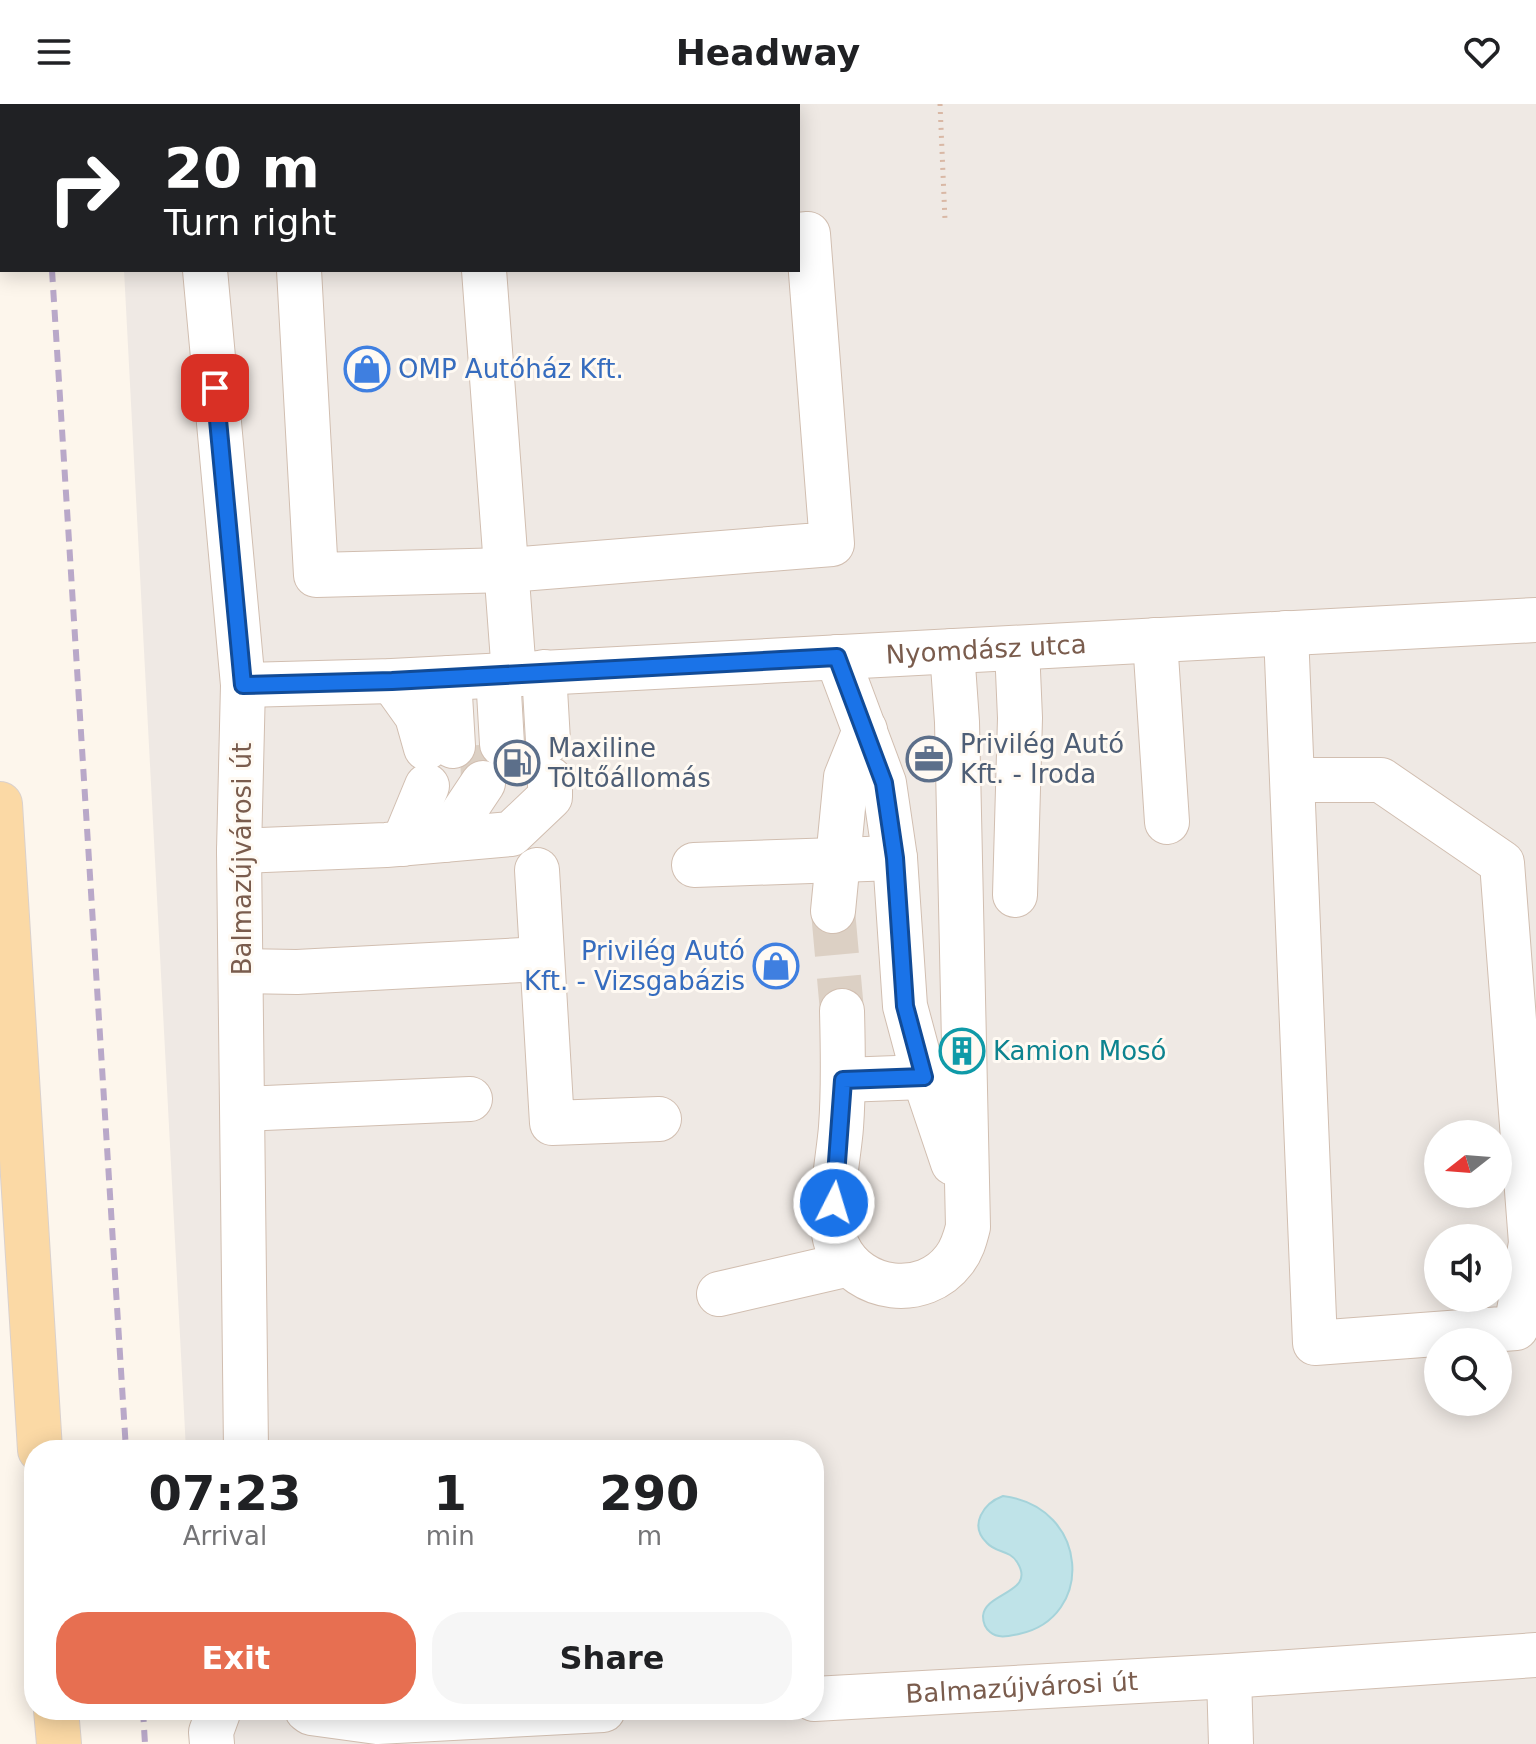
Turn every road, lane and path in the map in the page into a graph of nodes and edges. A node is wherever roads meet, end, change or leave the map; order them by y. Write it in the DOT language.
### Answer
graph roads {
  1 [pos="940,104"];
  2 [pos="945,220"];
  3 [pos="800,235"];
  4 [pos="205,272"];
  5 [pos="299,272"];
  6 [pos="484,272"];
  7 [pos="508,570"];
  8 [pos="1536,620"];
  9 [pos="1286,633"];
  10 [pos="1155,640"];
  11 [pos="1017,648"];
  12 [pos="952,651"];
  13 [pos="837,657"];
  14 [pos="500,675"];
  15 [pos="392,681"];
  16 [pos="243,685"];
  17 [pos="865,730"];
  18 [pos="490,763"];
  19 [pos="1292,780"];
  20 [pos="0,804"];
  21 [pos="1167,822"];
  22 [pos="445,840"];
  23 [pos="239,851"];
  24 [pos="895,858"];
  25 [pos="838,860"];
  26 [pos="694,865"];
  27 [pos="537,870"];
  28 [pos="1015,895"];
  29 [pos="833,911"];
  30 [pos="542,959"];
  31 [pos="242,971"];
  32 [pos="842,1011"];
  33 [pos="924,1077"];
  34 [pos="843,1080"];
  35 [pos="470,1099"];
  36 [pos="244,1109"];
  37 [pos="659,1119"];
  38 [pos="968,1207"];
  39 [pos="849,1264"];
  40 [pos="719,1294"];
  41 [pos="39,1440"];
  42 [pos="246,1440"];
  43 [pos="1536,1655"];
  44 [pos="1229,1676"];
  45 [pos="824,1698"];
  46 [pos="57,1720"];
  47 [pos="215,1720"];
  48 [pos="362,1720"];
  49 [pos="415,1720"];
  50 [pos="59,1744"];
  51 [pos="212,1744"];
  52 [pos="1231,1744"];
  1 -- 2 [label="path"];
  3 -- 7 [label="street"];
  4 -- 16 [label="street, Balmazújvárosi út"];
  5 -- 7 [label="street"];
  6 -- 7 [label="street"];
  7 -- 14 [label="street"];
  8 -- 9 [label="street, Nyomdász utca"];
  9 -- 10 [label="street, Nyomdász utca"];
  9 -- 19 [label="street"];
  10 -- 11 [label="street, Nyomdász utca"];
  10 -- 21 [label="street"];
  11 -- 12 [label="street, Nyomdász utca"];
  11 -- 28 [label="street"];
  12 -- 13 [label="street, Nyomdász utca"];
  12 -- 38 [label="street"];
  13 -- 14 [label="street, Nyomdász utca"];
  13 -- 17 [label="street"];
  14 -- 15 [label="street, Nyomdász utca"];
  14 -- 18 [label="street"];
  14 -- 18 [label="street"];
  15 -- 16 [label="street, Nyomdász utca"];
  15 -- 18 [label="street"];
  16 -- 23 [label="street, Balmazújvárosi út"];
  17 -- 24 [label="street"];
  17 -- 25 [label="street"];
  18 -- 22 [label="street"];
  18 -- 22 [label="street"];
  19 -- 19 [label="street"];
  20 -- 41 [label="main road"];
  22 -- 23 [label="street"];
  23 -- 31 [label="street, Balmazújvárosi út"];
  24 -- 25 [label="street"];
  24 -- 33 [label="street"];
  25 -- 26 [label="street"];
  25 -- 29 [label="street"];
  27 -- 30 [label="street"];
  30 -- 31 [label="street"];
  30 -- 37 [label="street"];
  31 -- 36 [label="street, Balmazújvárosi út"];
  32 -- 34 [label="street"];
  33 -- 34 [label="street"];
  33 -- 38 [label="street"];
  34 -- 39 [label="street"];
  35 -- 36 [label="street"];
  36 -- 42 [label="street, Balmazújvárosi út"];
  38 -- 39 [label="street"];
  39 -- 40 [label="street"];
  43 -- 44 [label="street, Balmazújvárosi út"];
  44 -- 45 [label="street, Balmazújvárosi út"];
  44 -- 52 [label="street"];
  46 -- 50 [label="main road"];
  47 -- 51 [label="street"];
  48 -- 49 [label="street"];
}
